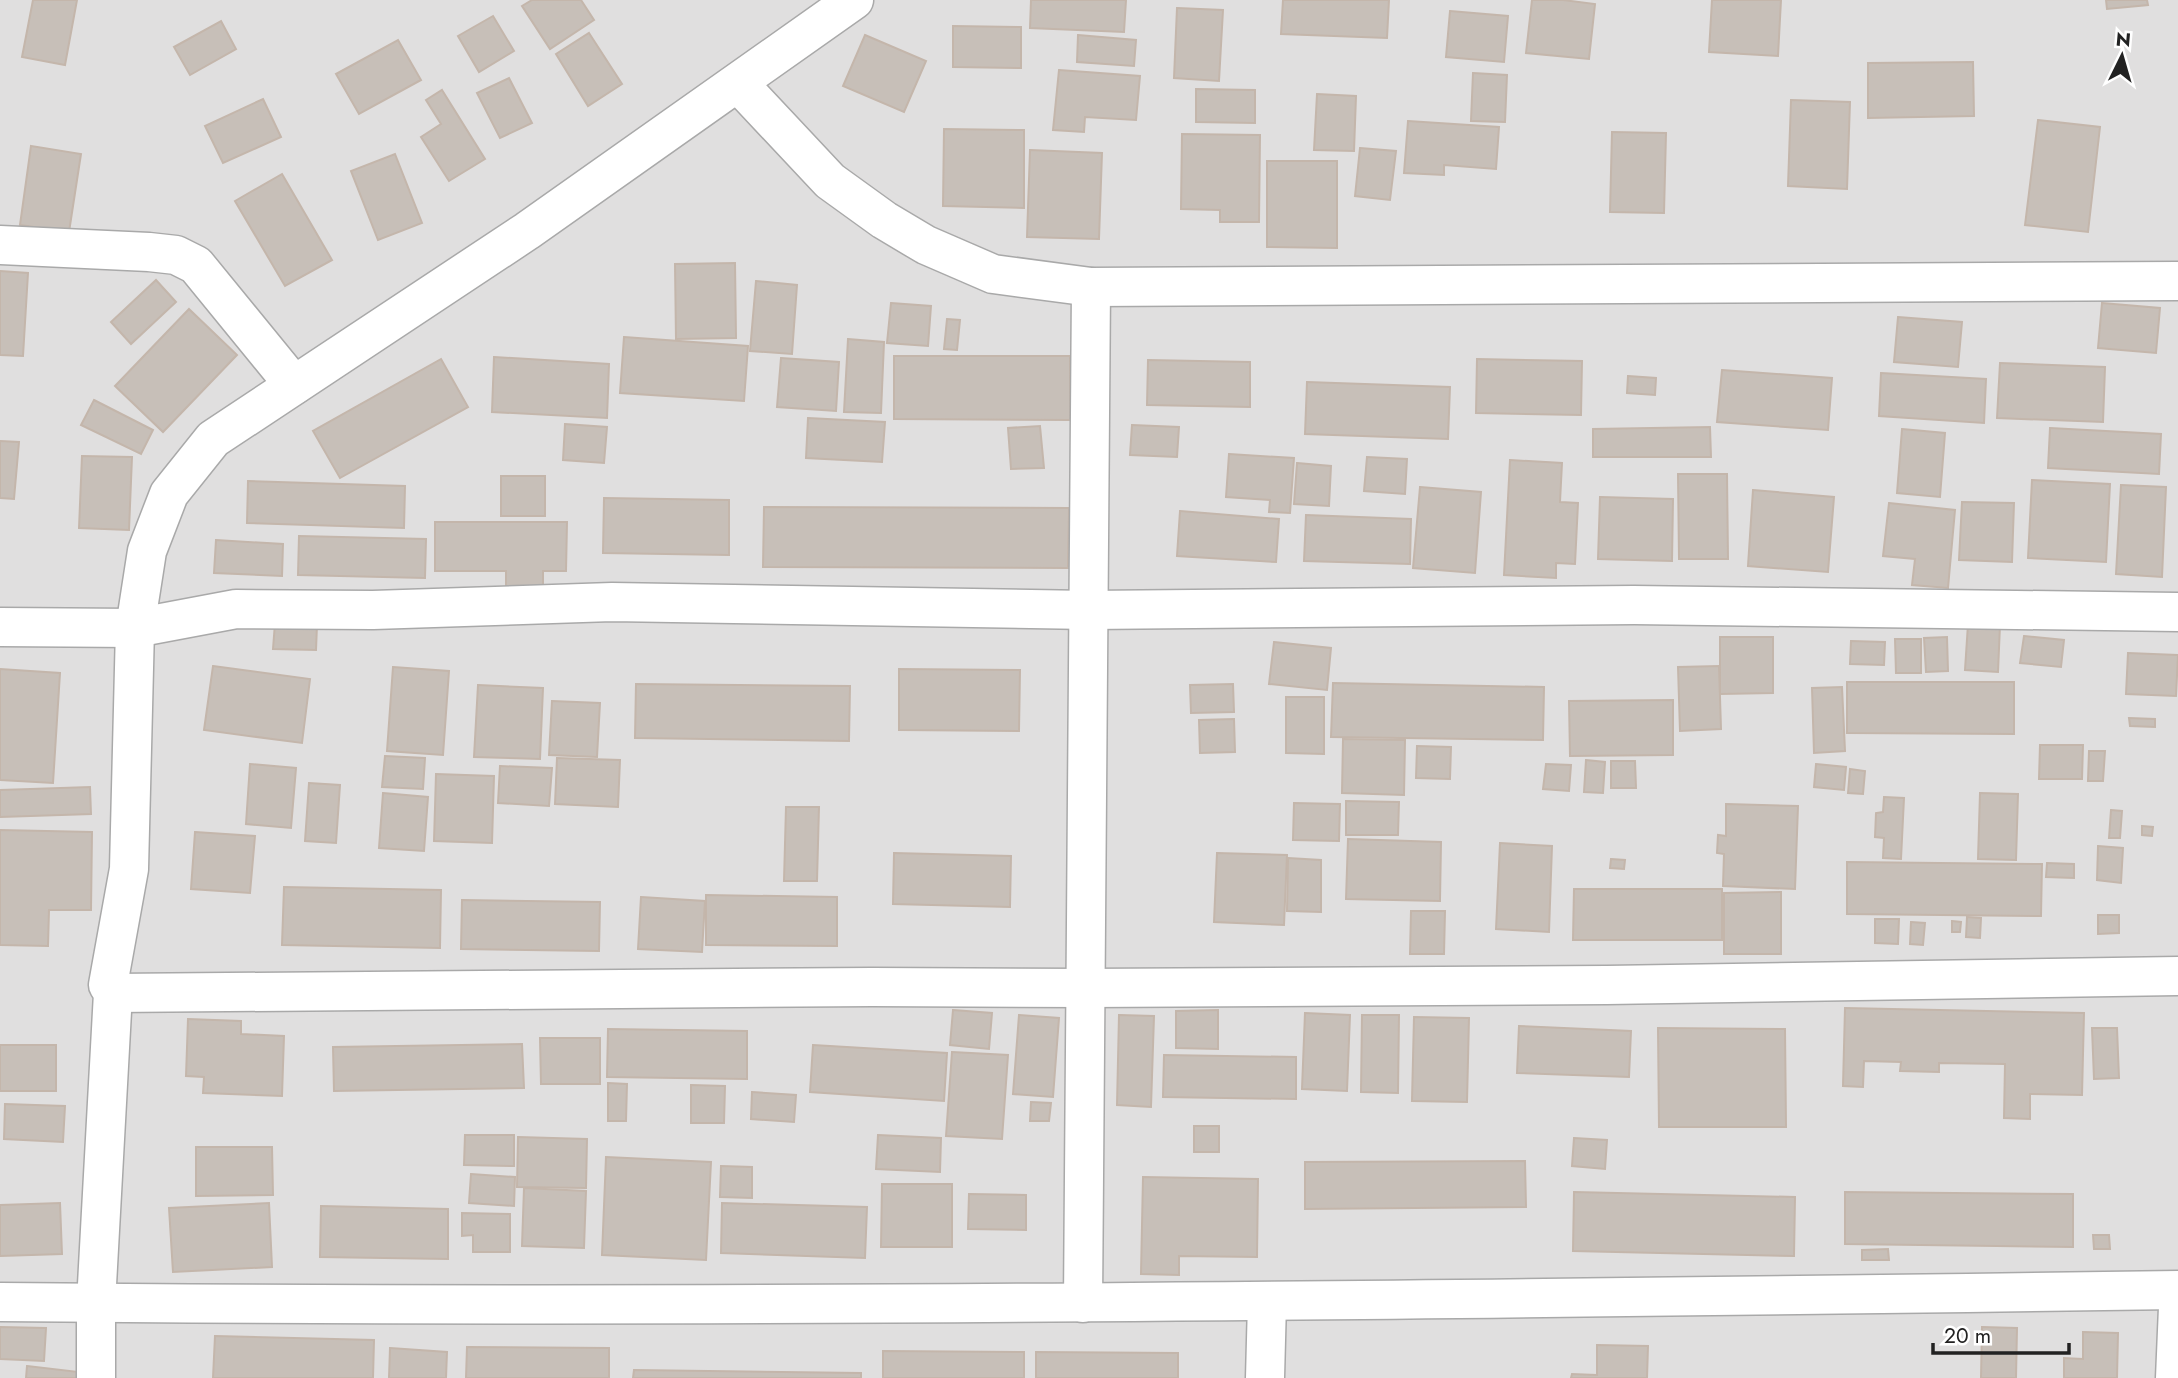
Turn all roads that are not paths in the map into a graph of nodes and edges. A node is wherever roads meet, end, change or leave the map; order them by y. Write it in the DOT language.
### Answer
graph roads {
  1 [pos="853,0"];
  2 [pos="738,83"];
  3 [pos="0,245"];
  4 [pos="2178,281"];
  5 [pos="1091,287"];
  6 [pos="294,385"];
  7 [pos="1089,610"];
  8 [pos="2178,612"];
  9 [pos="0,627"];
  10 [pos="135,628"];
  11 [pos="2178,976"];
  12 [pos="1086,988"];
  13 [pos="113,993"];
  14 [pos="2178,1290"];
  15 [pos="0,1302"];
  16 [pos="1267,1302"];
  17 [pos="96,1303"];
  18 [pos="1083,1303"];
  19 [pos="2178,1307"];
  20 [pos="96,1378"];
  21 [pos="1265,1378"];
  22 [pos="2175,1378"];
  1 -- 2 [label="street"];
  2 -- 5 [label="street"];
  2 -- 6 [label="street"];
  3 -- 6 [label="street"];
  4 -- 5 [label="street"];
  5 -- 7 [label="street"];
  6 -- 10 [label="street"];
  7 -- 8 [label="street"];
  7 -- 10 [label="street"];
  7 -- 12 [label="street"];
  9 -- 10 [label="street"];
  10 -- 13 [label="street"];
  11 -- 12 [label="street"];
  12 -- 13 [label="street"];
  12 -- 18 [label="street"];
  13 -- 17 [label="street"];
  14 -- 16 [label="street"];
  15 -- 17 [label="street"];
  16 -- 18 [label="street"];
  16 -- 21 [label="street"];
  17 -- 18 [label="street"];
  17 -- 20 [label="street"];
  19 -- 22 [label="street"];
}
